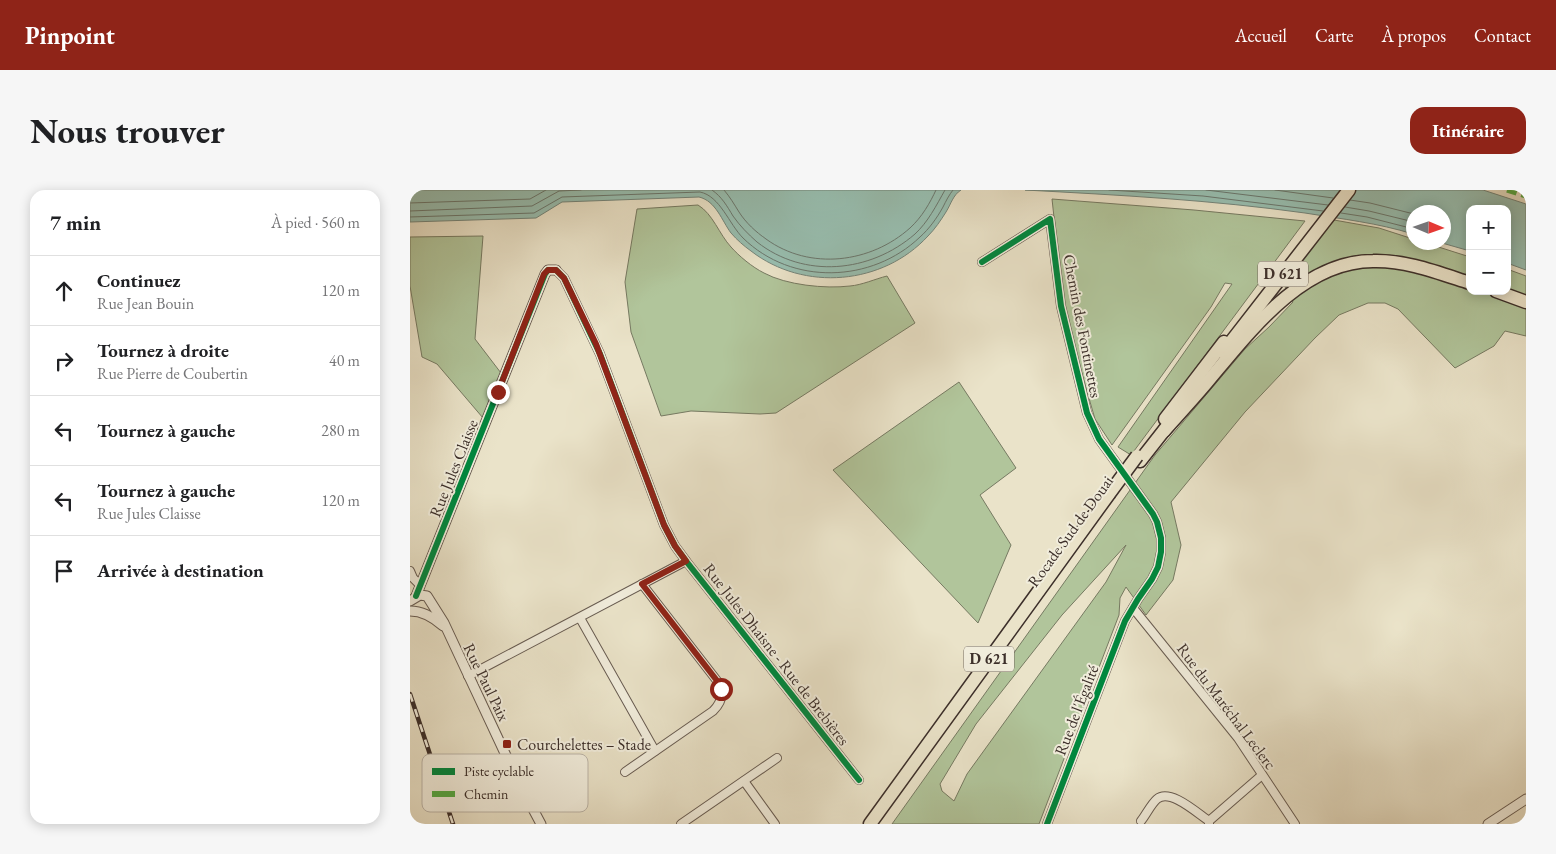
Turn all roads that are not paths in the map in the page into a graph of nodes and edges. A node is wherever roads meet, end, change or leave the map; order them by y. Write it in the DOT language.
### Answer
graph roads {
  1 [pos="1338,190"];
  2 [pos="1349,190"];
  3 [pos="1314,227"];
  4 [pos="982,262"];
  5 [pos="556,270"];
  6 [pos="1466,282"];
  7 [pos="1507,295"];
  8 [pos="1526,302"];
  9 [pos="1164,431"];
  10 [pos="1139,459"];
  11 [pos="1111,496"];
  12 [pos="686,561"];
  13 [pos="410,571"];
  14 [pos="426,573"];
  15 [pos="642,584"];
  16 [pos="420,585"];
  17 [pos="414,598"];
  18 [pos="430,600"];
  19 [pos="1133,608"];
  20 [pos="416,611"];
  21 [pos="580,618"];
  22 [pos="447,633"];
  23 [pos="468,676"];
  24 [pos="655,751"];
  25 [pos="505,754"];
  26 [pos="776,758"];
  27 [pos="625,772"];
  28 [pos="1262,775"];
  29 [pos="744,780"];
  30 [pos="859,780"];
  31 [pos="1526,799"];
  32 [pos="535,812"];
  33 [pos="1141,822"];
  34 [pos="1209,822"];
  35 [pos="541,824"];
  36 [pos="681,824"];
  37 [pos="775,824"];
  38 [pos="870,824"];
  39 [pos="877,824"];
  40 [pos="1047,824"];
  41 [pos="1295,824"];
  42 [pos="1488,824"];
  1 -- 3 [label="highway, Rocade Sud de Douai / D 621"];
  2 -- 3 [label="highway, Rocade Sud de Douai / D 621"];
  3 -- 9 [label="highway, Rocade Sud de Douai / D 621"];
  3 -- 10 [label="highway, Rocade Sud de Douai / D 621"];
  4 -- 19 [label="street, Chemin des Fontinettes"];
  5 -- 12 [label="street, Rue Jules Dhaisne - Rue de Brebières"];
  5 -- 14 [label="street, Rue Jules Claisse"];
  6 -- 9 [label="highway"];
  7 -- 8 [label="highway"];
  9 -- 10 [label="highway, Rocade Sud de Douai / D 621"];
  10 -- 11 [label="highway, Rocade Sud de Douai / D 621"];
  11 -- 38 [label="highway, Rocade Sud de Douai / D 621"];
  11 -- 39 [label="highway, Rocade Sud de Douai / D 621"];
  12 -- 15 [label="street"];
  12 -- 30 [label="street, Rue Jules Dhaisne - Rue de Brebières"];
  13 -- 16 [label="street"];
  14 -- 16 [label="street, Rue Jules Claisse"];
  14 -- 18 [label="street, Rue Jules Claisse"];
  15 -- 21 [label="street"];
  15 -- 24 [label="street"];
  16 -- 17 [label="street, Rue Jules Claisse"];
  17 -- 18 [label="street"];
  17 -- 20 [label="street"];
  18 -- 20 [label="street"];
  18 -- 22 [label="street, Rue Paul Paix"];
  19 -- 28 [label="street, Rue du Maréchal Leclerc"];
  19 -- 40 [label="street, Rue de l'Égalité"];
  20 -- 22 [label="street, Rue Paul Paix"];
  21 -- 23 [label="street"];
  21 -- 24 [label="street"];
  22 -- 23 [label="street, Rue Paul Paix"];
  23 -- 25 [label="street, Rue Paul Paix"];
  24 -- 27 [label="street"];
  26 -- 29 [label="street"];
  28 -- 34 [label="street"];
  28 -- 41 [label="street, Rue du Maréchal Leclerc"];
  29 -- 36 [label="street"];
  29 -- 37 [label="street"];
  31 -- 42 [label="street"];
  32 -- 35 [label="street, Rue Paul Paix"];
  33 -- 34 [label="street"];
}
